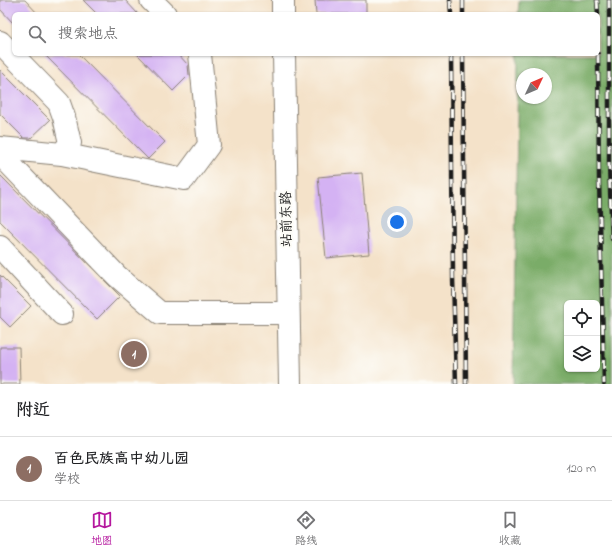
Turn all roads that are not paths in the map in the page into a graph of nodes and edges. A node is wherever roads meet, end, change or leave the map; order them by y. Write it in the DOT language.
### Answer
graph roads {
  1 [pos="151,0"];
  2 [pos="282,0"];
  3 [pos="163,12"];
  4 [pos="283,12"];
  5 [pos="0,42"];
  6 [pos="12,54"];
  7 [pos="14,56"];
  8 [pos="200,56"];
  9 [pos="284,56"];
  10 [pos="0,148"];
  11 [pos="0,154"];
  12 [pos="62,154"];
  13 [pos="0,247"];
  14 [pos="288,313"];
  15 [pos="62,314"];
  16 [pos="290,384"];
  1 -- 3 [label="street"];
  2 -- 4 [label="street"];
  5 -- 6 [label="street"];
  7 -- 12 [label="street"];
  8 -- 12 [label="street"];
  9 -- 14 [label="street, 站前东路"];
  10 -- 12 [label="street"];
  11 -- 14 [label="street"];
  13 -- 15 [label="street"];
  14 -- 16 [label="street, 站前东路"];
}
